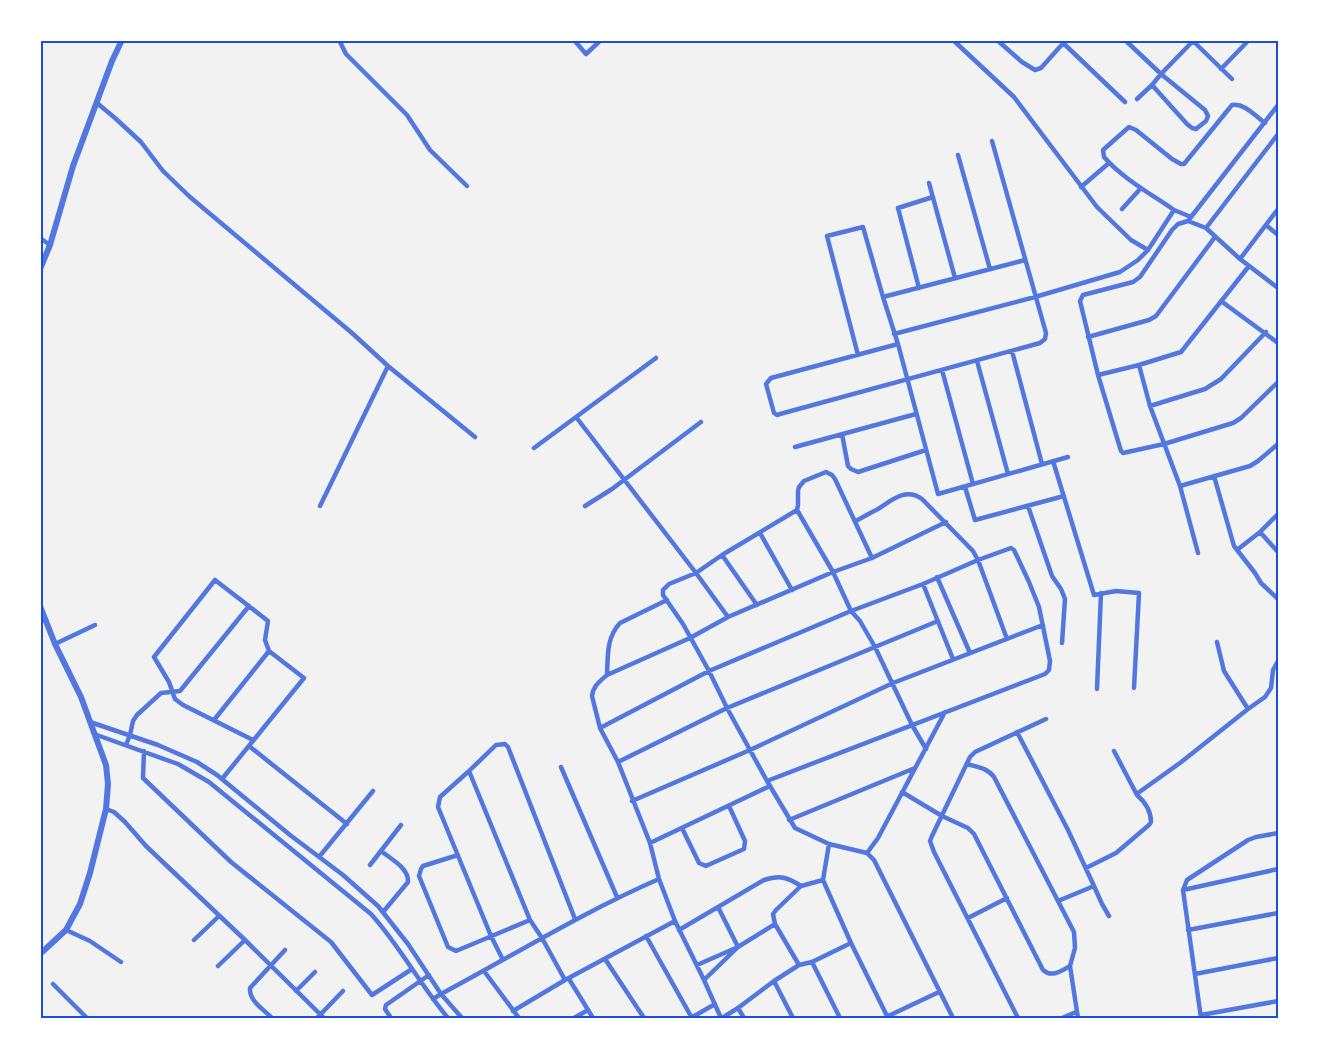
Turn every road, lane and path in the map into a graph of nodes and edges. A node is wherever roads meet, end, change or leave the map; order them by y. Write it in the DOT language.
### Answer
graph roads {
  1 [pos="122,40"];
  2 [pos="339,40"];
  3 [pos="574,40"];
  4 [pos="601,40"];
  5 [pos="953,40"];
  6 [pos="997,40"];
  7 [pos="1125,40"];
  8 [pos="1249,40"];
  9 [pos="1063,41"];
  10 [pos="1193,41"];
  11 [pos="1221,69"];
  12 [pos="1161,74"];
  13 [pos="1232,80"];
  14 [pos="1152,85"];
  15 [pos="1137,99"];
  16 [pos="1125,102"];
  17 [pos="97,103"];
  18 [pos="1278,105"];
  19 [pos="1264,123"];
  20 [pos="1278,134"];
  21 [pos="992,141"];
  22 [pos="958,155"];
  23 [pos="1109,163"];
  24 [pos="929,183"];
  25 [pos="467,186"];
  26 [pos="1081,187"];
  27 [pos="1141,188"];
  28 [pos="933,197"];
  29 [pos="1122,209"];
  30 [pos="1278,209"];
  31 [pos="1174,210"];
  32 [pos="1189,219"];
  33 [pos="1266,225"];
  34 [pos="1206,228"];
  35 [pos="1278,235"];
  36 [pos="1215,237"];
  37 [pos="40,238"];
  38 [pos="50,245"];
  39 [pos="1148,250"];
  40 [pos="44,253"];
  41 [pos="1240,259"];
  42 [pos="1025,260"];
  43 [pos="1249,266"];
  44 [pos="40,269"];
  45 [pos="990,269"];
  46 [pos="955,278"];
  47 [pos="919,288"];
  48 [pos="1278,288"];
  49 [pos="882,297"];
  50 [pos="1035,297"];
  51 [pos="1221,301"];
  52 [pos="1266,332"];
  53 [pos="894,334"];
  54 [pos="1088,336"];
  55 [pos="1278,343"];
  56 [pos="898,344"];
  57 [pos="1012,351"];
  58 [pos="858,355"];
  59 [pos="656,358"];
  60 [pos="977,361"];
  61 [pos="1139,365"];
  62 [pos="388,366"];
  63 [pos="942,370"];
  64 [pos="1098,375"];
  65 [pos="907,380"];
  66 [pos="1278,382"];
  67 [pos="1150,406"];
  68 [pos="915,414"];
  69 [pos="576,417"];
  70 [pos="701,423"];
  71 [pos="842,434"];
  72 [pos="475,437"];
  73 [pos="1164,444"];
  74 [pos="1278,444"];
  75 [pos="795,447"];
  76 [pos="534,448"];
  77 [pos="926,450"];
  78 [pos="1068,457"];
  79 [pos="1053,461"];
  80 [pos="1042,464"];
  81 [pos="1008,474"];
  82 [pos="1214,476"];
  83 [pos="625,479"];
  84 [pos="973,484"];
  85 [pos="1180,486"];
  86 [pos="965,487"];
  87 [pos="1064,496"];
  88 [pos="320,506"];
  89 [pos="585,506"];
  90 [pos="1029,506"];
  91 [pos="797,510"];
  92 [pos="1278,514"];
  93 [pos="856,521"];
  94 [pos="946,522"];
  95 [pos="1260,532"];
  96 [pos="760,533"];
  97 [pos="1237,550"];
  98 [pos="1278,552"];
  99 [pos="1198,554"];
  100 [pos="722,555"];
  101 [pos="872,558"];
  102 [pos="978,560"];
  103 [pos="833,572"];
  104 [pos="696,573"];
  105 [pos="937,577"];
  106 [pos="923,584"];
  107 [pos="792,590"];
  108 [pos="1101,593"];
  109 [pos="1278,599"];
  110 [pos="667,600"];
  111 [pos="757,605"];
  112 [pos="40,606"];
  113 [pos="249,606"];
  114 [pos="851,611"];
  115 [pos="728,617"];
  116 [pos="938,621"];
  117 [pos="1043,625"];
  118 [pos="95,626"];
  119 [pos="690,638"];
  120 [pos="1007,639"];
  121 [pos="58,642"];
  122 [pos="1217,642"];
  123 [pos="1062,643"];
  124 [pos="875,647"];
  125 [pos="269,651"];
  126 [pos="970,653"];
  127 [pos="953,659"];
  128 [pos="1278,661"];
  129 [pos="708,671"];
  130 [pos="607,675"];
  131 [pos="892,682"];
  132 [pos="1134,688"];
  133 [pos="1097,689"];
  134 [pos="172,692"];
  135 [pos="727,708"];
  136 [pos="1248,709"];
  137 [pos="945,712"];
  138 [pos="1046,719"];
  139 [pos="214,720"];
  140 [pos="90,722"];
  141 [pos="912,725"];
  142 [pos="600,728"];
  143 [pos="1017,732"];
  144 [pos="94,734"];
  145 [pos="130,735"];
  146 [pos="254,740"];
  147 [pos="126,745"];
  148 [pos="249,746"];
  149 [pos="926,749"];
  150 [pos="750,750"];
  151 [pos="144,751"];
  152 [pos="1114,751"];
  153 [pos="618,762"];
  154 [pos="967,764"];
  155 [pos="561,767"];
  156 [pos="915,768"];
  157 [pos="469,771"];
  158 [pos="222,779"];
  159 [pos="769,784"];
  160 [pos="373,791"];
  161 [pos="902,792"];
  162 [pos="1137,795"];
  163 [pos="632,801"];
  164 [pos="729,806"];
  165 [pos="106,809"];
  166 [pos="942,816"];
  167 [pos="789,820"];
  168 [pos="347,824"];
  169 [pos="401,825"];
  170 [pos="682,828"];
  171 [pos="1278,833"];
  172 [pos="650,843"];
  173 [pos="829,844"];
  174 [pos="381,851"];
  175 [pos="867,853"];
  176 [pos="458,855"];
  177 [pos="320,857"];
  178 [pos="370,865"];
  179 [pos="1086,868"];
  180 [pos="1278,869"];
  181 [pos="659,879"];
  182 [pos="823,880"];
  183 [pos="801,886"];
  184 [pos="1094,886"];
  185 [pos="1183,890"];
  186 [pos="617,897"];
  187 [pos="1007,898"];
  188 [pos="1058,901"];
  189 [pos="718,907"];
  190 [pos="383,912"];
  191 [pos="1278,913"];
  192 [pos="219,916"];
  193 [pos="1109,916"];
  194 [pos="968,918"];
  195 [pos="575,919"];
  196 [pos="530,920"];
  197 [pos="675,921"];
  198 [pos="775,924"];
  199 [pos="66,930"];
  200 [pos="679,930"];
  201 [pos="1188,930"];
  202 [pos="491,936"];
  203 [pos="646,936"];
  204 [pos="542,938"];
  205 [pos="194,940"];
  206 [pos="245,940"];
  207 [pos="851,943"];
  208 [pos="738,947"];
  209 [pos="285,950"];
  210 [pos="40,954"];
  211 [pos="1278,958"];
  212 [pos="605,959"];
  213 [pos="503,960"];
  214 [pos="121,962"];
  215 [pos="812,962"];
  216 [pos="271,965"];
  217 [pos="697,965"];
  218 [pos="799,965"];
  219 [pos="218,966"];
  220 [pos="1070,966"];
  221 [pos="412,969"];
  222 [pos="484,971"];
  223 [pos="315,972"];
  224 [pos="1195,974"];
  225 [pos="429,975"];
  226 [pos="567,980"];
  227 [pos="704,980"];
  228 [pos="420,981"];
  229 [pos="774,981"];
  230 [pos="53,984"];
  231 [pos="296,991"];
  232 [pos="343,991"];
  233 [pos="939,992"];
  234 [pos="441,993"];
  235 [pos="432,999"];
  236 [pos="1278,1001"];
  237 [pos="715,1004"];
  238 [pos="738,1008"];
  239 [pos="588,1010"];
  240 [pos="513,1011"];
  241 [pos="1076,1012"];
  242 [pos="268,1017"];
  243 [pos="321,1017"];
  244 [pos="1201,1017"];
  245 [pos="87,1018"];
  246 [pos="391,1018"];
  247 [pos="448,1018"];
  248 [pos="462,1018"];
  249 [pos="519,1018"];
  250 [pos="574,1018"];
  251 [pos="593,1018"];
  252 [pos="644,1018"];
  253 [pos="692,1018"];
  254 [pos="722,1018"];
  255 [pos="744,1018"];
  256 [pos="793,1018"];
  257 [pos="840,1018"];
  258 [pos="886,1018"];
  259 [pos="952,1018"];
  260 [pos="1018,1018"];
  261 [pos="1062,1018"];
  262 [pos="1078,1018"];
  1 -- 17 [label="street"];
  2 -- 25 [label="street"];
  3 -- 4 [label="street"];
  5 -- 26 [label="street"];
  6 -- 9 [label="street"];
  7 -- 12 [label="street"];
  8 -- 11 [label="street"];
  9 -- 16 [label="street"];
  10 -- 11 [label="street"];
  10 -- 12 [label="street"];
  11 -- 13 [label="street"];
  12 -- 14 [label="street"];
  12 -- 14 [label="street"];
  14 -- 15 [label="street"];
  17 -- 38 [label="street"];
  17 -- 62 [label="street"];
  18 -- 19 [label="street"];
  19 -- 23 [label="street"];
  19 -- 32 [label="street"];
  20 -- 34 [label="street"];
  21 -- 42 [label="street"];
  22 -- 45 [label="street"];
  23 -- 26 [label="street"];
  23 -- 27 [label="street"];
  24 -- 28 [label="street"];
  26 -- 39 [label="street"];
  27 -- 29 [label="street"];
  27 -- 31 [label="street"];
  28 -- 46 [label="street"];
  28 -- 47 [label="street"];
  30 -- 33 [label="street"];
  31 -- 32 [label="street"];
  31 -- 39 [label="street"];
  32 -- 34 [label="street"];
  32 -- 54 [label="street"];
  33 -- 35 [label="street"];
  33 -- 41 [label="street"];
  34 -- 36 [label="street"];
  36 -- 41 [label="street"];
  36 -- 54 [label="street"];
  37 -- 38 [label="street"];
  38 -- 40 [label="street"];
  39 -- 50 [label="street"];
  40 -- 44 [label="street"];
  41 -- 43 [label="street"];
  42 -- 45 [label="street"];
  42 -- 50 [label="street"];
  43 -- 48 [label="street"];
  43 -- 51 [label="street"];
  45 -- 46 [label="street"];
  46 -- 47 [label="street"];
  47 -- 49 [label="street"];
  49 -- 53 [label="street"];
  49 -- 58 [label="street"];
  50 -- 53 [label="street"];
  50 -- 57 [label="street"];
  51 -- 52 [label="street"];
  51 -- 61 [label="street"];
  52 -- 55 [label="street"];
  52 -- 67 [label="street"];
  53 -- 56 [label="street"];
  54 -- 64 [label="street"];
  56 -- 58 [label="street"];
  56 -- 65 [label="street"];
  57 -- 60 [label="street"];
  57 -- 80 [label="street"];
  58 -- 65 [label="street"];
  59 -- 69 [label="street"];
  60 -- 63 [label="street"];
  60 -- 81 [label="street"];
  61 -- 64 [label="street"];
  61 -- 67 [label="street"];
  62 -- 72 [label="street"];
  62 -- 88 [label="street"];
  63 -- 65 [label="street"];
  63 -- 84 [label="street"];
  64 -- 73 [label="street"];
  65 -- 68 [label="street"];
  66 -- 73 [label="street"];
  67 -- 73 [label="street"];
  68 -- 71 [label="street"];
  68 -- 77 [label="street"];
  69 -- 76 [label="street"];
  69 -- 83 [label="street"];
  70 -- 83 [label="street"];
  71 -- 75 [label="street"];
  71 -- 77 [label="street"];
  73 -- 85 [label="street"];
  74 -- 82 [label="street"];
  77 -- 86 [label="street"];
  78 -- 79 [label="street"];
  79 -- 80 [label="street"];
  79 -- 87 [label="street"];
  80 -- 81 [label="street"];
  81 -- 84 [label="street"];
  82 -- 85 [label="street"];
  82 -- 97 [label="street"];
  83 -- 89 [label="street"];
  83 -- 104 [label="street"];
  84 -- 86 [label="street"];
  85 -- 99 [label="street"];
  86 -- 90 [label="street"];
  87 -- 90 [label="street"];
  87 -- 108 [label="street"];
  90 -- 123 [label="street"];
  91 -- 93 [label="street"];
  91 -- 96 [label="street"];
  91 -- 103 [label="street"];
  92 -- 95 [label="street"];
  93 -- 94 [label="street"];
  93 -- 101 [label="street"];
  94 -- 101 [label="street"];
  94 -- 102 [label="street"];
  95 -- 97 [label="street"];
  95 -- 98 [label="street"];
  96 -- 100 [label="street"];
  96 -- 107 [label="street"];
  97 -- 109 [label="street"];
  100 -- 104 [label="street"];
  100 -- 111 [label="street"];
  101 -- 103 [label="street"];
  102 -- 105 [label="street"];
  102 -- 117 [label="street"];
  102 -- 120 [label="street"];
  103 -- 107 [label="street"];
  103 -- 114 [label="street"];
  104 -- 110 [label="street"];
  104 -- 115 [label="street"];
  105 -- 106 [label="street"];
  105 -- 126 [label="street"];
  106 -- 114 [label="street"];
  106 -- 116 [label="street"];
  107 -- 111 [label="street"];
  108 -- 132 [label="street"];
  108 -- 133 [label="street"];
  110 -- 119 [label="street"];
  110 -- 130 [label="street"];
  111 -- 115 [label="street"];
  112 -- 121 [label="street"];
  113 -- 125 [label="street"];
  113 -- 134 [label="street"];
  113 -- 134 [label="street"];
  114 -- 124 [label="street"];
  114 -- 129 [label="street"];
  115 -- 119 [label="street"];
  116 -- 124 [label="street"];
  116 -- 127 [label="street"];
  117 -- 120 [label="street"];
  117 -- 137 [label="street"];
  118 -- 121 [label="street"];
  119 -- 129 [label="street"];
  119 -- 130 [label="street"];
  120 -- 126 [label="street"];
  121 -- 140 [label="street"];
  122 -- 136 [label="street"];
  124 -- 131 [label="street"];
  124 -- 135 [label="street"];
  125 -- 139 [label="street"];
  125 -- 146 [label="street"];
  126 -- 127 [label="street"];
  127 -- 131 [label="street"];
  128 -- 136 [label="street"];
  129 -- 135 [label="street"];
  129 -- 142 [label="street"];
  130 -- 142 [label="street"];
  131 -- 141 [label="street"];
  131 -- 150 [label="street"];
  134 -- 139 [label="street"];
  134 -- 145 [label="street"];
  135 -- 150 [label="street"];
  135 -- 153 [label="street"];
  136 -- 162 [label="street"];
  137 -- 141 [label="street"];
  137 -- 149 [label="street"];
  138 -- 143 [label="street"];
  139 -- 146 [label="street"];
  140 -- 144 [label="street"];
  140 -- 145 [label="street"];
  141 -- 149 [label="street"];
  141 -- 159 [label="street"];
  142 -- 153 [label="street"];
  143 -- 154 [label="street"];
  143 -- 179 [label="street"];
  144 -- 147 [label="street"];
  144 -- 165 [label="street"];
  145 -- 147 [label="street"];
  145 -- 158 [label="street"];
  146 -- 148 [label="street"];
  147 -- 151 [label="street"];
  148 -- 158 [label="street"];
  148 -- 168 [label="street"];
  149 -- 156 [label="street"];
  150 -- 159 [label="street"];
  150 -- 163 [label="street"];
  151 -- 221 [label="street"];
  151 -- 221 [label="street"];
  152 -- 162 [label="street"];
  153 -- 163 [label="street"];
  154 -- 166 [label="street"];
  154 -- 188 [label="street"];
  155 -- 186 [label="street"];
  156 -- 161 [label="street"];
  156 -- 167 [label="street"];
  157 -- 176 [label="street"];
  157 -- 195 [label="street"];
  157 -- 196 [label="street"];
  158 -- 177 [label="street"];
  159 -- 164 [label="street"];
  159 -- 167 [label="street"];
  160 -- 168 [label="street"];
  161 -- 166 [label="street"];
  161 -- 175 [label="street"];
  162 -- 179 [label="street"];
  163 -- 172 [label="street"];
  164 -- 170 [label="street"];
  164 -- 170 [label="street"];
  165 -- 192 [label="street"];
  165 -- 199 [label="street"];
  166 -- 187 [label="street"];
  166 -- 194 [label="street"];
  167 -- 173 [label="street"];
  168 -- 177 [label="street"];
  169 -- 174 [label="street"];
  170 -- 172 [label="street"];
  171 -- 185 [label="street"];
  172 -- 181 [label="street"];
  173 -- 175 [label="street"];
  173 -- 182 [label="street"];
  174 -- 178 [label="street"];
  174 -- 190 [label="street"];
  175 -- 233 [label="street"];
  176 -- 202 [label="street"];
  176 -- 202 [label="street"];
  177 -- 190 [label="street"];
  179 -- 184 [label="street"];
  180 -- 185 [label="street"];
  181 -- 186 [label="street"];
  181 -- 197 [label="street"];
  182 -- 183 [label="street"];
  182 -- 207 [label="street"];
  183 -- 189 [label="street"];
  183 -- 198 [label="street"];
  184 -- 188 [label="street"];
  184 -- 193 [label="street"];
  185 -- 201 [label="street"];
  186 -- 195 [label="street"];
  187 -- 194 [label="street"];
  187 -- 220 [label="street"];
  188 -- 220 [label="street"];
  189 -- 200 [label="street"];
  189 -- 208 [label="street"];
  190 -- 225 [label="street"];
  191 -- 201 [label="street"];
  192 -- 205 [label="street"];
  192 -- 206 [label="street"];
  194 -- 260 [label="street"];
  195 -- 204 [label="street"];
  196 -- 202 [label="street"];
  196 -- 204 [label="street"];
  197 -- 200 [label="street"];
  197 -- 203 [label="street"];
  198 -- 208 [label="street"];
  198 -- 218 [label="street"];
  199 -- 210 [label="street"];
  199 -- 214 [label="street"];
  200 -- 217 [label="street"];
  201 -- 224 [label="street"];
  202 -- 213 [label="street"];
  203 -- 212 [label="street"];
  203 -- 253 [label="street"];
  204 -- 213 [label="street"];
  204 -- 226 [label="street"];
  206 -- 216 [label="street"];
  206 -- 219 [label="street"];
  207 -- 215 [label="street"];
  207 -- 258 [label="street"];
  208 -- 217 [label="street"];
  208 -- 227 [label="street"];
  209 -- 216 [label="street"];
  211 -- 224 [label="street"];
  212 -- 226 [label="street"];
  212 -- 252 [label="street"];
  213 -- 222 [label="street"];
  215 -- 218 [label="street"];
  215 -- 257 [label="street"];
  216 -- 231 [label="street"];
  216 -- 242 [label="street"];
  217 -- 227 [label="street"];
  218 -- 229 [label="street"];
  220 -- 241 [label="street"];
  221 -- 228 [label="street"];
  222 -- 234 [label="street"];
  222 -- 240 [label="street"];
  223 -- 231 [label="street"];
  224 -- 244 [label="street"];
  225 -- 228 [label="street"];
  225 -- 234 [label="street"];
  226 -- 239 [label="street"];
  226 -- 240 [label="street"];
  227 -- 237 [label="street"];
  228 -- 235 [label="street"];
  228 -- 246 [label="street"];
  229 -- 238 [label="street"];
  229 -- 256 [label="street"];
  230 -- 245 [label="street"];
  231 -- 243 [label="street"];
  232 -- 243 [label="street"];
  233 -- 258 [label="street"];
  233 -- 259 [label="street"];
  234 -- 235 [label="street"];
  234 -- 248 [label="street"];
  235 -- 247 [label="street"];
  236 -- 244 [label="street"];
  237 -- 253 [label="street"];
  237 -- 254 [label="street"];
  238 -- 254 [label="street"];
  238 -- 255 [label="street"];
  239 -- 250 [label="street"];
  239 -- 251 [label="street"];
  240 -- 249 [label="street"];
  241 -- 261 [label="street"];
  241 -- 262 [label="street"];
}
